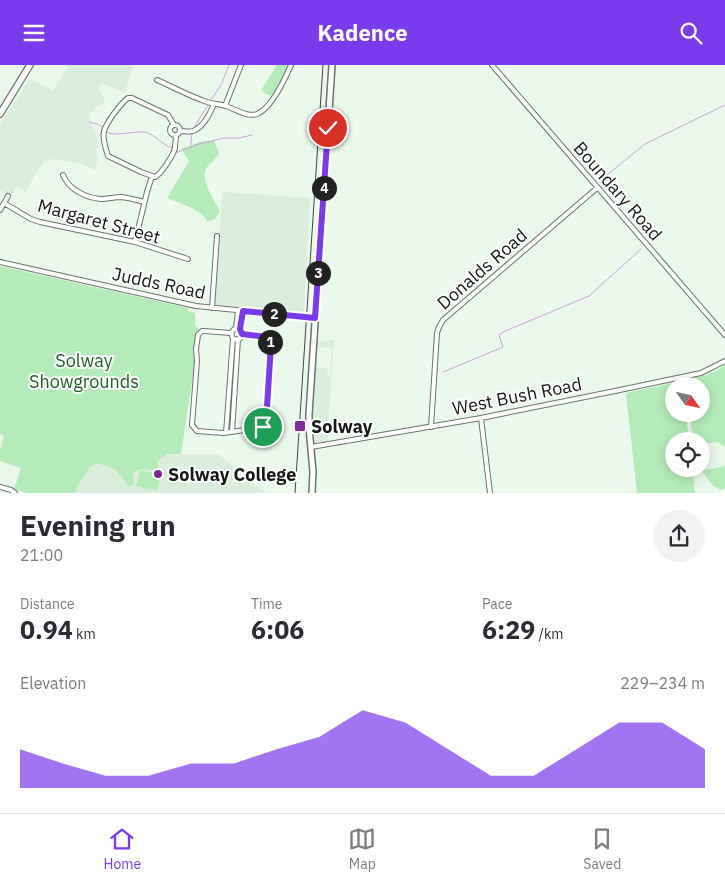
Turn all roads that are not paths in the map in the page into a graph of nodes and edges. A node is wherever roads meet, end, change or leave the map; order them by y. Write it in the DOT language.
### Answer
graph roads {
  1 [pos="30,65"];
  2 [pos="241,65"];
  3 [pos="291,65"];
  4 [pos="332,65"];
  5 [pos="492,65"];
  6 [pos="156,80"];
  7 [pos="214,104"];
  8 [pos="225,106"];
  9 [pos="0,114"];
  10 [pos="174,125"];
  11 [pos="180,131"];
  12 [pos="176,135"];
  13 [pos="64,175"];
  14 [pos="152,177"];
  15 [pos="597,188"];
  16 [pos="8,196"];
  17 [pos="144,202"];
  18 [pos="4,203"];
  19 [pos="0,210"];
  20 [pos="217,237"];
  21 [pos="135,242"];
  22 [pos="188,259"];
  23 [pos="0,262"];
  24 [pos="212,308"];
  25 [pos="240,311"];
  26 [pos="315,318"];
  27 [pos="238,329"];
  28 [pos="231,333"];
  29 [pos="242,334"];
  30 [pos="725,335"];
  31 [pos="236,339"];
  32 [pos="725,361"];
  33 [pos="230,415"];
  34 [pos="481,418"];
  35 [pos="431,427"];
  36 [pos="232,432"];
  37 [pos="226,433"];
  38 [pos="311,447"];
  39 [pos="0,487"];
  40 [pos="15,493"];
  41 [pos="312,493"];
  42 [pos="490,493"];
  1 -- 9 [label="highway"];
  2 -- 8 [label="street"];
  3 -- 8 [label="street"];
  4 -- 26 [label="main road"];
  5 -- 15 [label="street, Boundary Road"];
  6 -- 7 [label="street"];
  7 -- 8 [label="street"];
  7 -- 11 [label="street"];
  10 -- 11 [label="street"];
  10 -- 12 [label="street"];
  10 -- 14 [label="street"];
  11 -- 12 [label="street"];
  12 -- 14 [label="street"];
  13 -- 17 [label="street"];
  14 -- 17 [label="street"];
  15 -- 30 [label="street, Boundary Road"];
  15 -- 35 [label="street, Donalds Road"];
  16 -- 18 [label="street"];
  17 -- 21 [label="street"];
  18 -- 19 [label="street"];
  18 -- 21 [label="street, Margaret Street"];
  20 -- 24 [label="street"];
  21 -- 22 [label="street, Margaret Street"];
  23 -- 24 [label="street, Judds Road"];
  24 -- 25 [label="street, Judds Road"];
  25 -- 26 [label="street, Judds Road"];
  25 -- 27 [label="street"];
  26 -- 38 [label="main road"];
  27 -- 28 [label="street"];
  27 -- 29 [label="street"];
  28 -- 31 [label="street"];
  28 -- 37 [label="street"];
  29 -- 31 [label="street"];
  29 -- 36 [label="street"];
  31 -- 33 [label="street"];
  32 -- 34 [label="street, West Bush Road"];
  33 -- 36 [label="street"];
  33 -- 37 [label="street"];
  34 -- 35 [label="street, West Bush Road"];
  34 -- 42 [label="street"];
  35 -- 38 [label="street, West Bush Road"];
  36 -- 37 [label="street"];
  38 -- 41 [label="main road"];
  39 -- 40 [label="street"];
}
